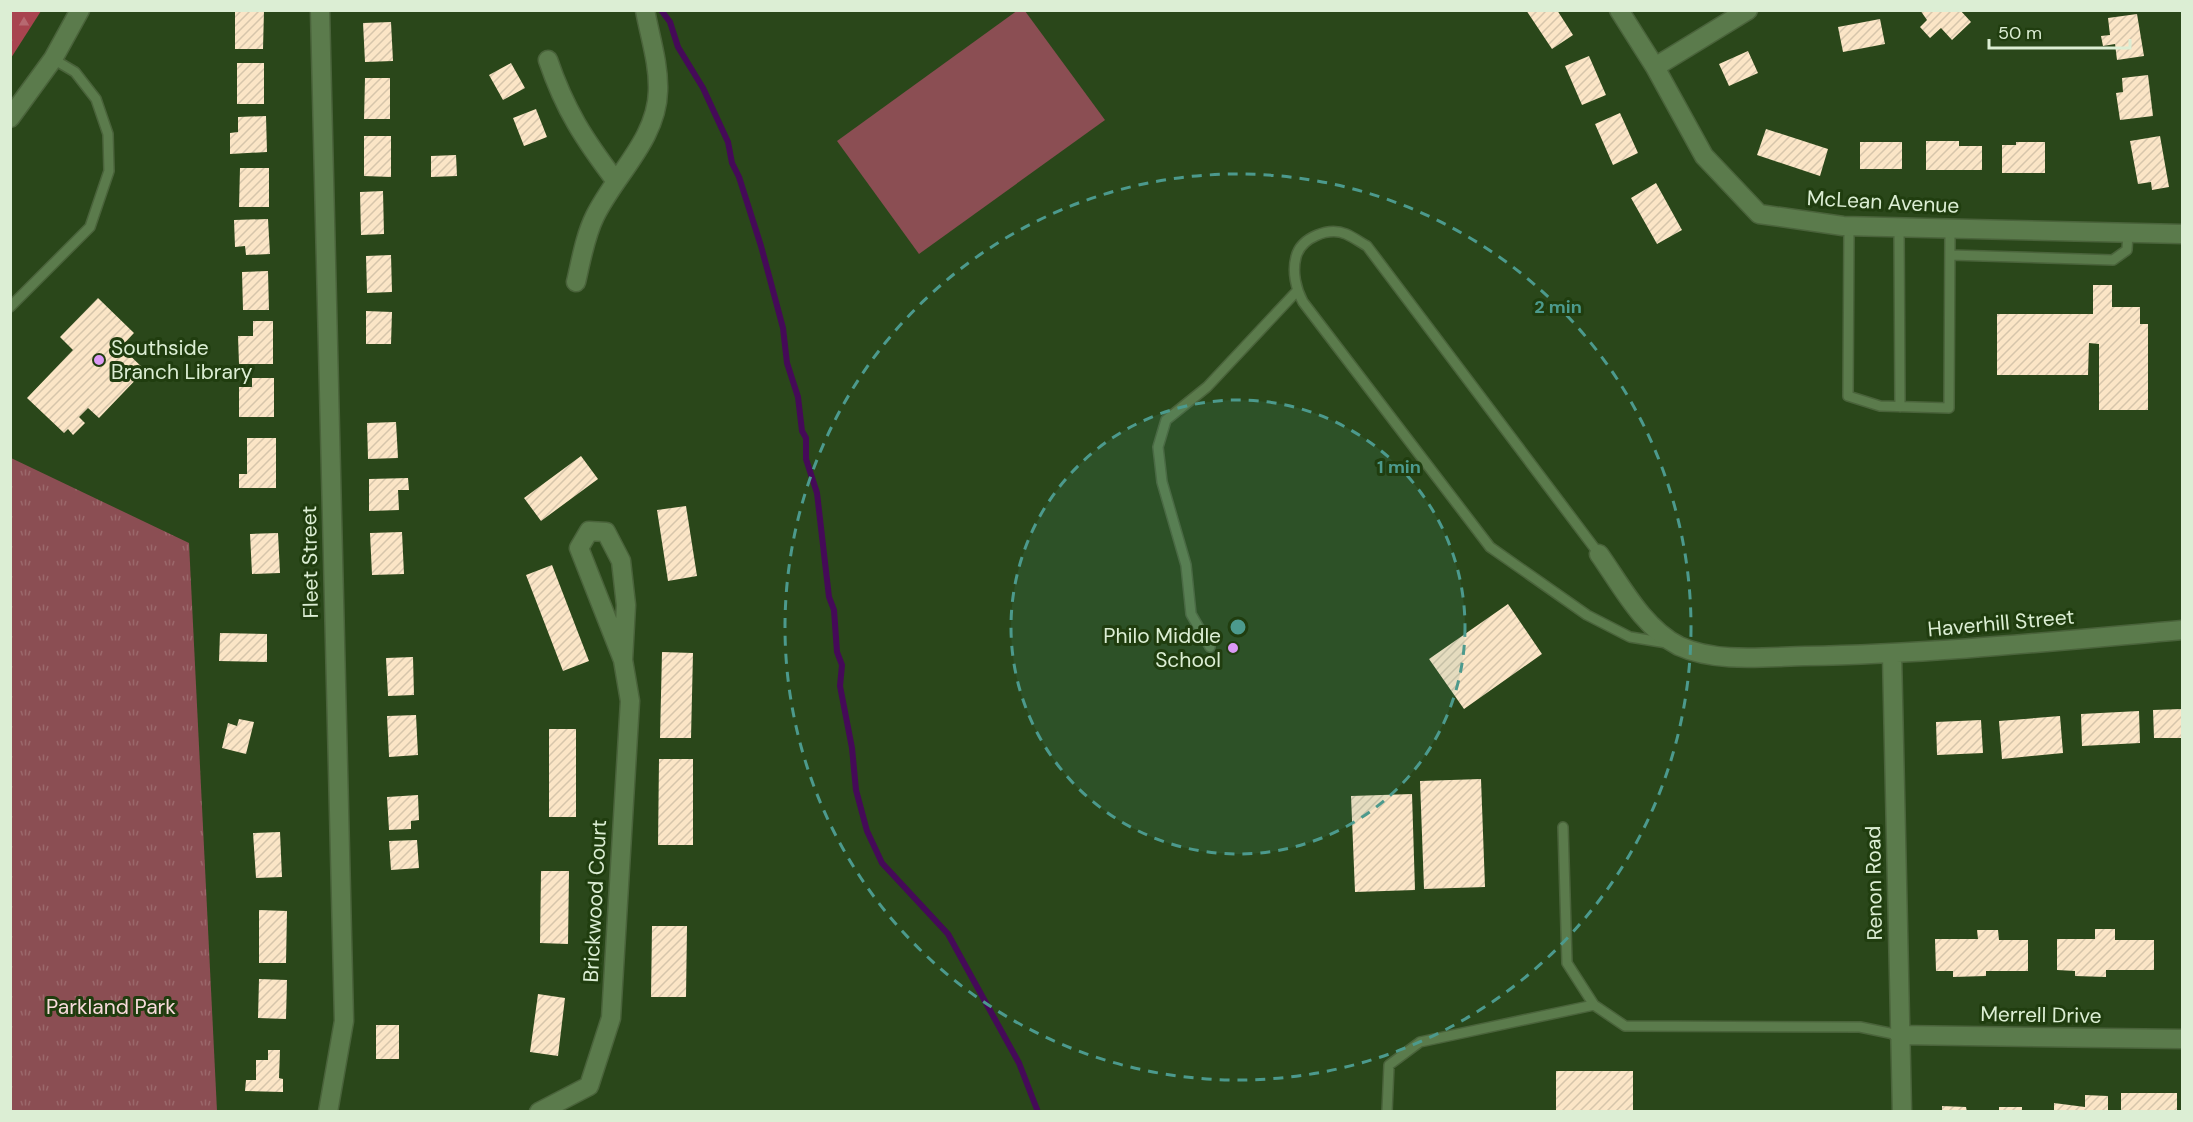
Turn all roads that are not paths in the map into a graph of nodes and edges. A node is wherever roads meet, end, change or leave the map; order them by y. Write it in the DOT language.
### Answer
graph roads {
  1 [pos="81,10"];
  2 [pos="320,10"];
  3 [pos="645,10"];
  4 [pos="1619,10"];
  5 [pos="1748,10"];
  6 [pos="53,59"];
  7 [pos="548,60"];
  8 [pos="1655,67"];
  9 [pos="10,118"];
  10 [pos="615,180"];
  11 [pos="1849,227"];
  12 [pos="1899,228"];
  13 [pos="1950,229"];
  14 [pos="2128,232"];
  15 [pos="2182,234"];
  16 [pos="1950,255"];
  17 [pos="576,282"];
  18 [pos="1297,291"];
  19 [pos="10,307"];
  20 [pos="1900,407"];
  21 [pos="1599,554"];
  22 [pos="2182,630"];
  23 [pos="1677,645"];
  24 [pos="1210,647"];
  25 [pos="1892,654"];
  26 [pos="623,660"];
  27 [pos="1563,827"];
  28 [pos="1594,1005"];
  29 [pos="1899,1035"];
  30 [pos="2182,1039"];
  31 [pos="328,1112"];
  32 [pos="539,1112"];
  33 [pos="1387,1112"];
  34 [pos="1902,1112"];
  1 -- 6 [label="street"];
  2 -- 31 [label="street, Fleet Street"];
  3 -- 10 [label="street"];
  4 -- 8 [label="street, McLean Avenue"];
  5 -- 8 [label="street"];
  6 -- 9 [label="street"];
  6 -- 19 [label="lane"];
  7 -- 10 [label="street"];
  8 -- 11 [label="street, McLean Avenue"];
  10 -- 17 [label="street"];
  11 -- 12 [label="street, McLean Avenue"];
  11 -- 20 [label="lane"];
  12 -- 13 [label="street, McLean Avenue"];
  12 -- 20 [label="lane"];
  13 -- 14 [label="street, McLean Avenue"];
  13 -- 16 [label="lane"];
  14 -- 15 [label="street, McLean Avenue"];
  14 -- 16 [label="lane"];
  16 -- 20 [label="lane"];
  18 -- 21 [label="lane"];
  18 -- 23 [label="lane"];
  18 -- 24 [label="lane"];
  21 -- 23 [label="street"];
  22 -- 25 [label="street, Haverhill Street"];
  23 -- 25 [label="street, Haverhill Street"];
  25 -- 29 [label="street, Renon Road"];
  26 -- 26 [label="street, Brickwood Court"];
  26 -- 32 [label="street, Brickwood Court"];
  27 -- 28 [label="lane"];
  28 -- 29 [label="lane"];
  28 -- 33 [label="lane"];
  29 -- 30 [label="street, Merrell Drive"];
  29 -- 34 [label="street, Renon Road"];
}
